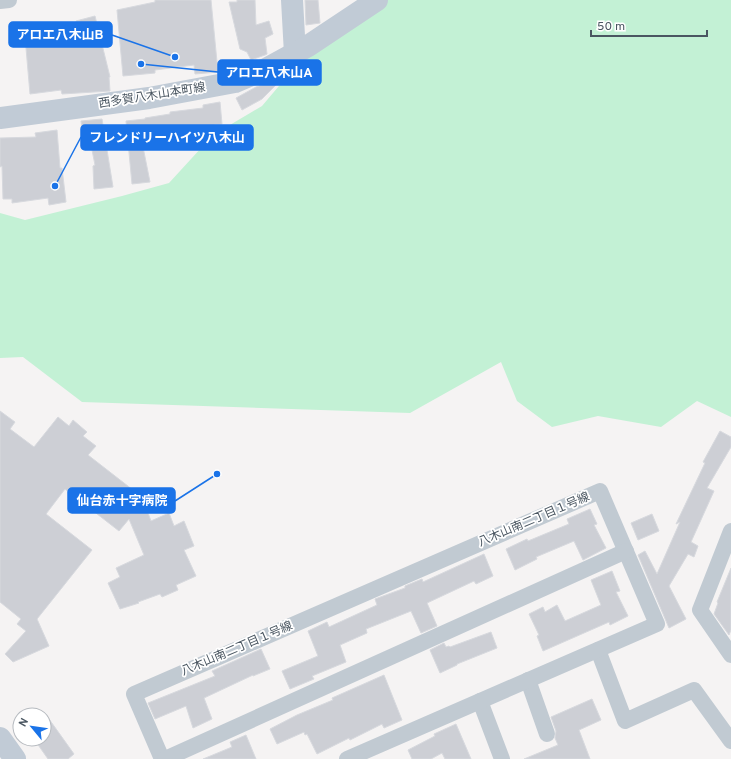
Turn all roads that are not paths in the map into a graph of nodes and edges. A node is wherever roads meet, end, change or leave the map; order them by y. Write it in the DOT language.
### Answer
graph roads {
  1 [pos="9,0"];
  2 [pos="292,0"];
  3 [pos="377,0"];
  4 [pos="0,1"];
  5 [pos="294,54"];
  6 [pos="0,118"];
  7 [pos="731,531"];
  8 [pos="626,551"];
  9 [pos="598,650"];
  10 [pos="731,655"];
  11 [pos="528,680"];
  12 [pos="480,701"];
  13 [pos="547,734"];
  14 [pos="0,738"];
  15 [pos="731,741"];
  16 [pos="15,759"];
  17 [pos="164,759"];
  18 [pos="347,759"];
  19 [pos="502,759"];
  1 -- 4 [label="street"];
  2 -- 5 [label="street"];
  3 -- 5 [label="street, 西多賀八木山本町線"];
  5 -- 6 [label="street, 西多賀八木山本町線"];
  7 -- 10 [label="street"];
  8 -- 9 [label="street, 八木山南二丁目１号線"];
  8 -- 17 [label="street"];
  8 -- 17 [label="street, 八木山南二丁目１号線"];
  9 -- 11 [label="street, 八木山南二丁目１号線"];
  9 -- 15 [label="street"];
  11 -- 12 [label="street, 八木山南二丁目１号線"];
  11 -- 13 [label="street"];
  12 -- 18 [label="street, 八木山南二丁目１号線"];
  12 -- 19 [label="street"];
  14 -- 16 [label="street"];
}
